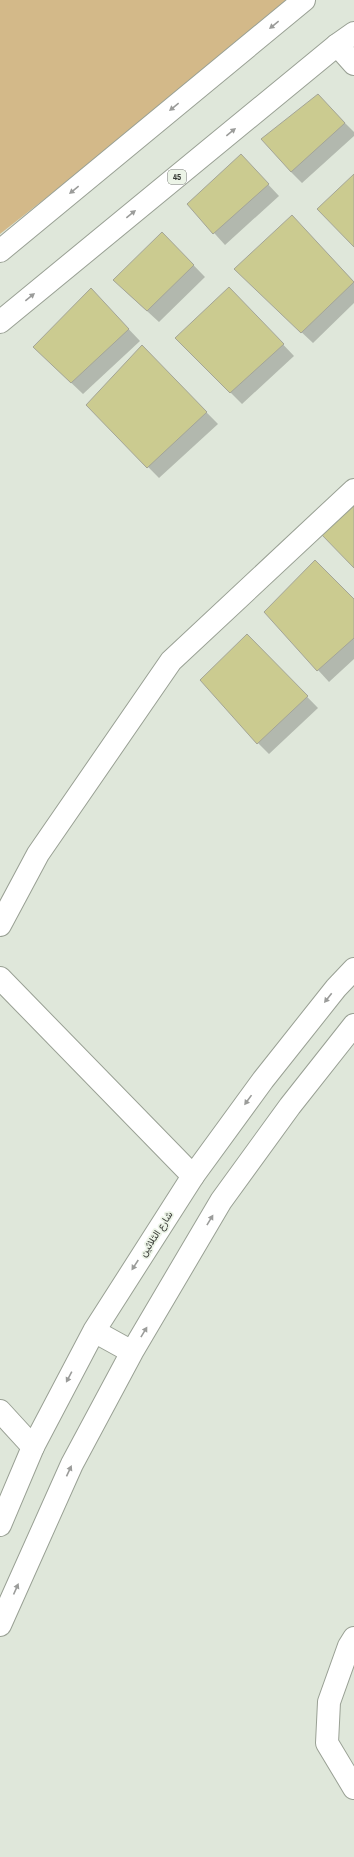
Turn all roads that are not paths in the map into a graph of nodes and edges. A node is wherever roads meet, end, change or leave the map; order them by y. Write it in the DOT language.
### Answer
graph roads {
  1 [pos="304,0"];
  2 [pos="346,39"];
  3 [pos="354,64"];
  4 [pos="0,251"];
  5 [pos="0,322"];
  6 [pos="354,490"];
  7 [pos="0,925"];
  8 [pos="354,969"];
  9 [pos="0,978"];
  10 [pos="354,1025"];
  11 [pos="193,1176"];
  12 [pos="94,1331"];
  13 [pos="132,1352"];
  14 [pos="0,1411"];
  15 [pos="33,1447"];
  16 [pos="0,1525"];
  17 [pos="0,1625"];
  18 [pos="354,1638"];
  19 [pos="354,1788"];
  1 -- 4 [label="main road, one-way"];
  2 -- 3 [label="main road"];
  5 -- 2 [label="main road, 45, one-way"];
  6 -- 7 [label="main road"];
  8 -- 11 [label="main road, شارع الثلاثين, one-way"];
  9 -- 11 [label="main road"];
  13 -- 10 [label="main road, one-way"];
  11 -- 12 [label="main road, شارع الثلاثين, one-way"];
  12 -- 13 [label="main road"];
  12 -- 15 [label="main road, شارع الثلاثين, one-way"];
  17 -- 13 [label="main road, one-way"];
  14 -- 15 [label="main road"];
  15 -- 16 [label="main road, شارع الثلاثين"];
  18 -- 19 [label="main road"];
}
